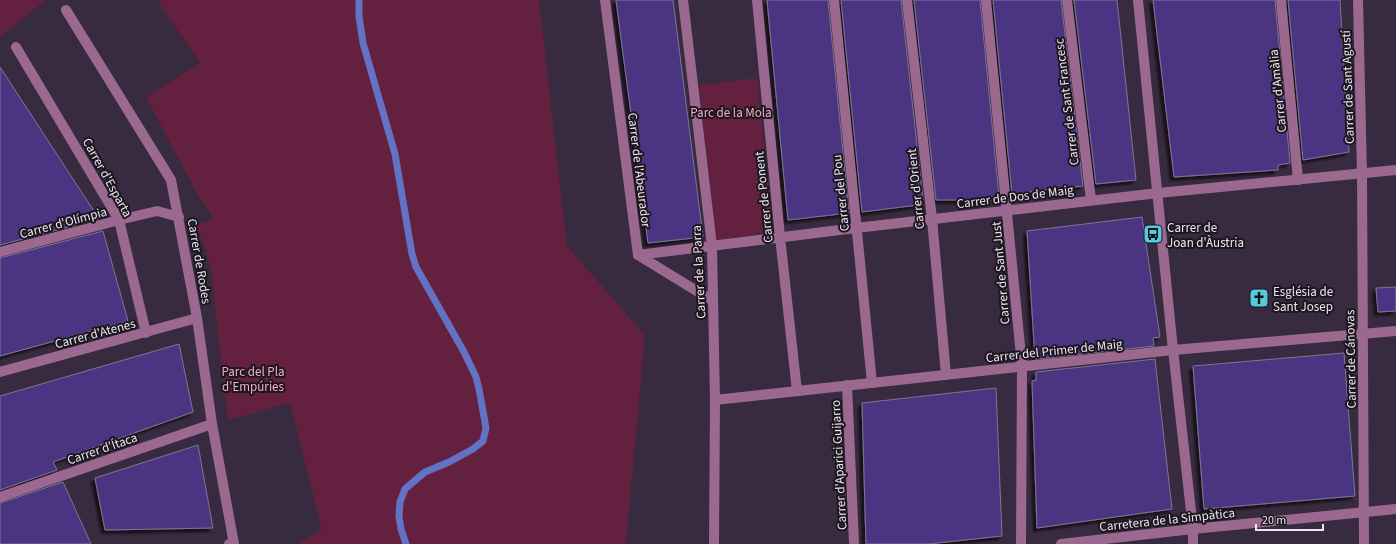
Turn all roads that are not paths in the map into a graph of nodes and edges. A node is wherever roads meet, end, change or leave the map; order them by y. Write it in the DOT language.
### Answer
graph roads {
  1 [pos="605,0"];
  2 [pos="683,0"];
  3 [pos="757,0"];
  4 [pos="834,0"];
  5 [pos="907,0"];
  6 [pos="986,0"];
  7 [pos="1067,0"];
  8 [pos="1138,0"];
  9 [pos="1281,0"];
  10 [pos="1358,0"];
  11 [pos="66,10"];
  12 [pos="16,47"];
  13 [pos="1396,170"];
  14 [pos="1362,174"];
  15 [pos="1298,180"];
  16 [pos="1158,193"];
  17 [pos="1091,200"];
  18 [pos="1007,210"];
  19 [pos="179,217"];
  20 [pos="932,219"];
  21 [pos="119,220"];
  22 [pos="856,228"];
  23 [pos="780,237"];
  24 [pos="712,246"];
  25 [pos="0,252"];
  26 [pos="638,255"];
  27 [pos="713,301"];
  28 [pos="197,318"];
  29 [pos="1396,331"];
  30 [pos="146,333"];
  31 [pos="1362,334"];
  32 [pos="1173,350"];
  33 [pos="1022,366"];
  34 [pos="0,372"];
  35 [pos="946,375"];
  36 [pos="872,382"];
  37 [pos="847,385"];
  38 [pos="797,391"];
  39 [pos="715,400"];
  40 [pos="212,424"];
  41 [pos="0,497"];
  42 [pos="1396,509"];
  43 [pos="1364,513"];
  44 [pos="1193,529"];
  45 [pos="229,544"];
  46 [pos="234,544"];
  47 [pos="714,544"];
  48 [pos="854,544"];
  49 [pos="1021,544"];
  50 [pos="1060,544"];
  51 [pos="1193,544"];
  52 [pos="1364,544"];
  1 -- 26 [label="street, Carrer de l'Abeurador"];
  2 -- 24 [label="street, Carrer de la Parra"];
  3 -- 23 [label="street, Carrer de Ponent"];
  4 -- 22 [label="street, Carrer del Pou"];
  5 -- 20 [label="street, Carrer d'Orient"];
  6 -- 18 [label="street, Carrer de Sant Just"];
  7 -- 17 [label="street, Carrer de Sant Francesc"];
  8 -- 16 [label="street"];
  9 -- 15 [label="street, Carrer d'Amàlia"];
  10 -- 14 [label="street, Carrer de Sant Agustí"];
  11 -- 19 [label="street, Carrer de Rodes"];
  12 -- 21 [label="street, Carrer d'Esparta"];
  13 -- 14 [label="street, Carrer de Dos de Maig"];
  14 -- 15 [label="street, Carrer de Dos de Maig"];
  14 -- 31 [label="street, Carrer de Cánovas"];
  15 -- 16 [label="street, Carrer de Dos de Maig"];
  16 -- 17 [label="street, Carrer de Dos de Maig"];
  16 -- 32 [label="street"];
  17 -- 18 [label="street, Carrer de Dos de Maig"];
  18 -- 20 [label="street, Carrer de Dos de Maig"];
  18 -- 33 [label="street, Carrer de Sant Just"];
  19 -- 21 [label="street, Carrer d'Olímpia"];
  19 -- 28 [label="street, Carrer de Rodes"];
  20 -- 22 [label="street, Carrer de Dos de Maig"];
  20 -- 35 [label="street, Carrer d'Orient"];
  21 -- 25 [label="street, Carrer d'Olímpia"];
  21 -- 30 [label="street, Carrer d'Esparta"];
  22 -- 23 [label="street, Carrer de Dos de Maig"];
  22 -- 36 [label="street, Carrer del Pou"];
  23 -- 24 [label="street, Carrer de Dos de Maig"];
  23 -- 38 [label="street, Carrer de Ponent"];
  24 -- 26 [label="street, Carrer de Dos de Maig"];
  24 -- 27 [label="street, Carrer de la Parra"];
  26 -- 27 [label="street"];
  27 -- 39 [label="street, Carrer de la Parra"];
  28 -- 30 [label="street, Carrer d'Atenes"];
  28 -- 40 [label="street, Carrer de Rodes"];
  29 -- 31 [label="street, Carrer del Primer de Maig"];
  30 -- 34 [label="street, Carrer d'Atenes"];
  31 -- 32 [label="street, Carrer del Primer de Maig"];
  31 -- 43 [label="street, Carrer de Cánovas"];
  32 -- 33 [label="street, Carrer del Primer de Maig"];
  32 -- 44 [label="street"];
  33 -- 35 [label="street, Carrer del Primer de Maig"];
  33 -- 49 [label="street, Carrer de Sant Just"];
  35 -- 36 [label="street, Carrer del Primer de Maig"];
  36 -- 37 [label="street, Carrer del Primer de Maig"];
  37 -- 38 [label="street, Carrer del Primer de Maig"];
  37 -- 48 [label="street, Carrer d'Aparici Guijarro"];
  38 -- 39 [label="street, Carrer del Primer de Maig"];
  39 -- 47 [label="street, Carrer de la Parra"];
  40 -- 41 [label="street, Carrer d'Ítaca"];
  40 -- 46 [label="street, Carrer de Rodes"];
  42 -- 43 [label="street, Carretera de la Simpàtica"];
  43 -- 44 [label="street, Carretera de la Simpàtica"];
  43 -- 52 [label="street, Carrer de Cánovas"];
  44 -- 50 [label="street, Carretera de la Simpàtica"];
  44 -- 51 [label="street"];
  45 -- 46 [label="street"];
}
